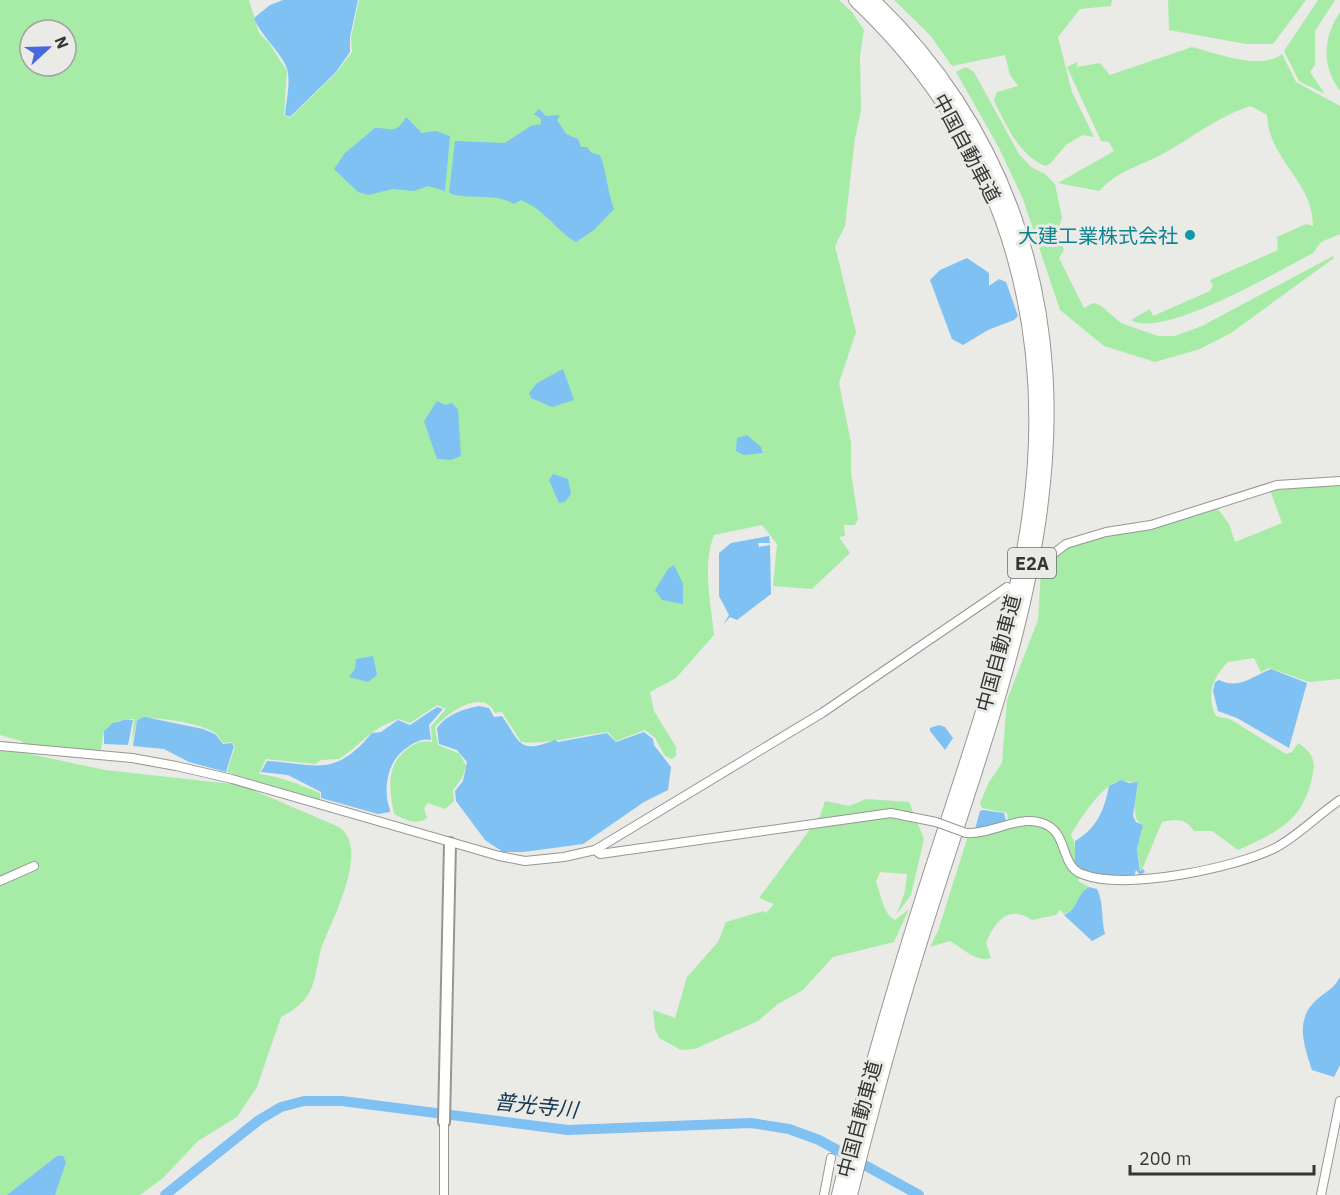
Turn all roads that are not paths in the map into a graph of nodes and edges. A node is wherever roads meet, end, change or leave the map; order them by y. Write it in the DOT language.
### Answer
graph roads {
  1 [pos="856,0"];
  2 [pos="872,0"];
  3 [pos="1340,481"];
  4 [pos="1040,564"];
  5 [pos="1007,587"];
  6 [pos="0,746"];
  7 [pos="1340,800"];
  8 [pos="450,843"];
  9 [pos="595,850"];
  10 [pos="34,866"];
  11 [pos="0,881"];
  12 [pos="1340,1101"];
  13 [pos="444,1122"];
  14 [pos="857,1149"];
  15 [pos="831,1158"];
  16 [pos="849,1176"];
  17 [pos="444,1195"];
  18 [pos="824,1195"];
  19 [pos="839,1195"];
  20 [pos="850,1195"];
  21 [pos="1321,1195"];
  1 -- 14 [label="highway, 中国自動車道 / E2A"];
  2 -- 14 [label="highway, 中国自動車道 / E2A"];
  3 -- 4 [label="street"];
  5 -- 9 [label="street"];
  6 -- 8 [label="street"];
  7 -- 9 [label="street, bridge"];
  8 -- 9 [label="street"];
  8 -- 13 [label="street"];
  10 -- 11 [label="street"];
  12 -- 21 [label="street"];
  13 -- 17 [label="street"];
  14 -- 16 [label="highway, 中国自動車道 / E2A"];
  15 -- 18 [label="street"];
  16 -- 19 [label="highway, 中国自動車道 / E2A"];
  16 -- 20 [label="highway, 中国自動車道 / E2A"];
}
